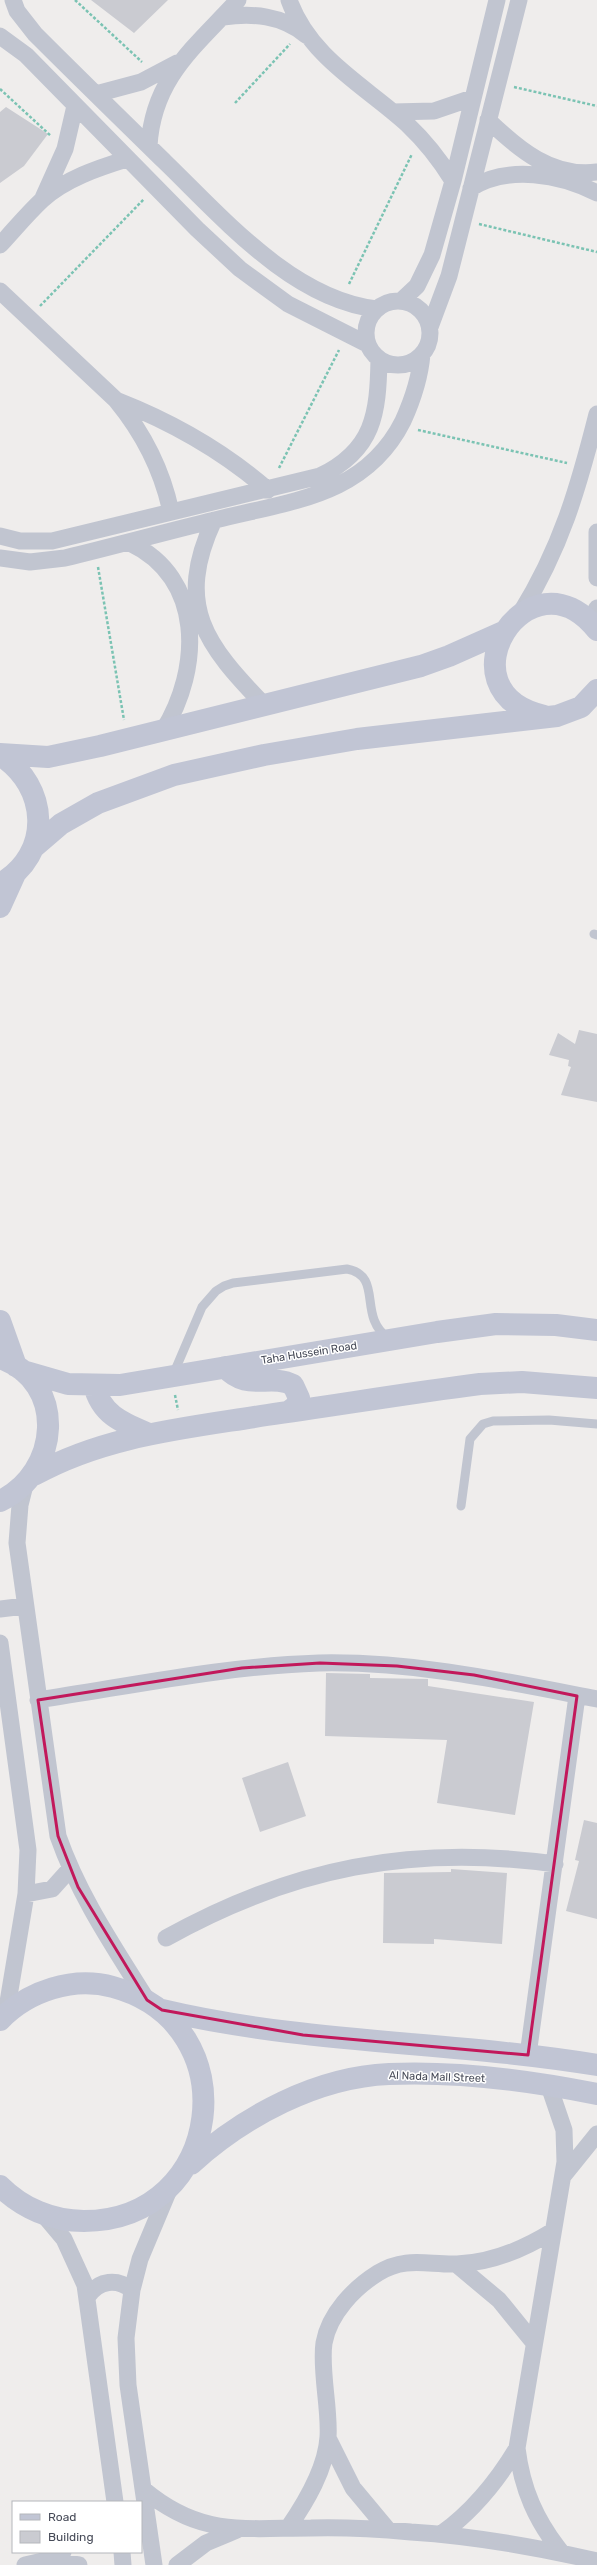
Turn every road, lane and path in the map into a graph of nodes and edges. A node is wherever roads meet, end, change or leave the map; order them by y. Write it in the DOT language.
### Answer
graph roads {
  1 [pos="13,0"];
  2 [pos="75,0"];
  3 [pos="238,0"];
  4 [pos="289,0"];
  5 [pos="497,0"];
  6 [pos="519,0"];
  7 [pos="222,17"];
  8 [pos="304,33"];
  9 [pos="0,36"];
  10 [pos="184,58"];
  11 [pos="156,75"];
  12 [pos="498,83"];
  13 [pos="0,89"];
  14 [pos="96,94"];
  15 [pos="472,98"];
  16 [pos="235,103"];
  17 [pos="75,106"];
  18 [pos="597,106"];
  19 [pos="393,112"];
  20 [pos="488,120"];
  21 [pos="420,137"];
  22 [pos="149,146"];
  23 [pos="65,150"];
  24 [pos="127,159"];
  25 [pos="597,172"];
  26 [pos="564,175"];
  27 [pos="453,181"];
  28 [pos="155,187"];
  29 [pos="471,188"];
  30 [pos="193,189"];
  31 [pos="597,193"];
  32 [pos="42,200"];
  33 [pos="174,206"];
  34 [pos="463,220"];
  35 [pos="0,245"];
  36 [pos="597,252"];
  37 [pos="0,291"];
  38 [pos="340,301"];
  39 [pos="400,301"];
  40 [pos="377,308"];
  41 [pos="28,318"];
  42 [pos="430,327"];
  43 [pos="347,335"];
  44 [pos="367,344"];
  45 [pos="422,354"];
  46 [pos="378,359"];
  47 [pos="116,400"];
  48 [pos="597,414"];
  49 [pos="400,426"];
  50 [pos="583,467"];
  51 [pos="268,490"];
  52 [pos="171,512"];
  53 [pos="214,520"];
  54 [pos="597,532"];
  55 [pos="0,536"];
  56 [pos="130,543"];
  57 [pos="96,551"];
  58 [pos="0,558"];
  59 [pos="597,578"];
  60 [pos="520,614"];
  61 [pos="194,619"];
  62 [pos="595,619"];
  63 [pos="503,632"];
  64 [pos="597,690"];
  65 [pos="265,706"];
  66 [pos="551,716"];
  67 [pos="597,716"];
  68 [pos="163,730"];
  69 [pos="128,740"];
  70 [pos="0,755"];
  71 [pos="33,848"];
  72 [pos="7,879"];
  73 [pos="0,907"];
  74 [pos="0,1321"];
  75 [pos="597,1330"];
  76 [pos="391,1340"];
  77 [pos="13,1365"];
  78 [pos="225,1367"];
  79 [pos="172,1377"];
  80 [pos="94,1385"];
  81 [pos="597,1388"];
  82 [pos="288,1412"];
  83 [pos="597,1424"];
  84 [pos="182,1428"];
  85 [pos="149,1434"];
  86 [pos="29,1480"];
  87 [pos="0,1501"];
  88 [pos="461,1506"];
  89 [pos="25,1606"];
  90 [pos="0,1609"];
  91 [pos="0,1643"];
  92 [pos="578,1696"];
  93 [pos="38,1700"];
  94 [pos="597,1700"];
  95 [pos="6,1743"];
  96 [pos="555,1864"];
  97 [pos="70,1869"];
  98 [pos="26,1894"];
  99 [pos="166,1938"];
  100 [pos="155,2005"];
  101 [pos="3,2017"];
  102 [pos="528,2055"];
  103 [pos="597,2065"];
  104 [pos="549,2086"];
  105 [pos="597,2094"];
  106 [pos="597,2134"];
  107 [pos="563,2177"];
  108 [pos="177,2178"];
  109 [pos="4,2192"];
  110 [pos="43,2214"];
  111 [pos="553,2231"];
  112 [pos="456,2264"];
  113 [pos="132,2290"];
  114 [pos="88,2296"];
  115 [pos="534,2343"];
  116 [pos="328,2438"];
  117 [pos="516,2448"];
  118 [pos="143,2489"];
  119 [pos="114,2501"];
  120 [pos="288,2528"];
  121 [pos="237,2529"];
  122 [pos="388,2530"];
  123 [pos="441,2534"];
  124 [pos="61,2553"];
  125 [pos="122,2553"];
  126 [pos="562,2553"];
  127 [pos="47,2560"];
  128 [pos="597,2561"];
  129 [pos="25,2565"];
  130 [pos="79,2565"];
  131 [pos="123,2565"];
  132 [pos="154,2565"];
  133 [pos="177,2565"];
  1 -- 14 [label="street"];
  2 -- 11 [label="path"];
  3 -- 7 [label="street"];
  4 -- 8 [label="street"];
  5 -- 15 [label="street"];
  6 -- 12 [label="street"];
  7 -- 8 [label="street"];
  7 -- 10 [label="street"];
  8 -- 16 [label="path"];
  8 -- 19 [label="street"];
  9 -- 17 [label="street"];
  10 -- 11 [label="street"];
  10 -- 22 [label="street"];
  11 -- 14 [label="street"];
  12 -- 18 [label="path"];
  12 -- 20 [label="street"];
  13 -- 23 [label="path"];
  14 -- 22 [label="street"];
  15 -- 19 [label="street"];
  15 -- 27 [label="street"];
  17 -- 23 [label="street"];
  17 -- 24 [label="street"];
  19 -- 21 [label="street"];
  20 -- 26 [label="street"];
  20 -- 29 [label="street"];
  21 -- 27 [label="street"];
  21 -- 38 [label="path"];
  22 -- 30 [label="street"];
  23 -- 32 [label="street"];
  24 -- 28 [label="street"];
  24 -- 32 [label="street"];
  25 -- 26 [label="street"];
  26 -- 29 [label="street"];
  26 -- 31 [label="street"];
  27 -- 39 [label="street"];
  28 -- 33 [label="street"];
  28 -- 41 [label="path"];
  29 -- 34 [label="street"];
  30 -- 33 [label="street"];
  30 -- 38 [label="street"];
  32 -- 35 [label="street"];
  33 -- 43 [label="street"];
  34 -- 36 [label="path"];
  34 -- 42 [label="street"];
  37 -- 41 [label="street"];
  38 -- 40 [label="street"];
  39 -- 40 [label="street"];
  39 -- 42 [label="street"];
  40 -- 44 [label="street"];
  41 -- 47 [label="street"];
  42 -- 45 [label="street"];
  43 -- 44 [label="street"];
  43 -- 51 [label="path"];
  44 -- 46 [label="street"];
  45 -- 46 [label="street"];
  45 -- 49 [label="street"];
  46 -- 51 [label="street"];
  47 -- 51 [label="street"];
  47 -- 52 [label="street"];
  48 -- 50 [label="street"];
  49 -- 50 [label="path"];
  49 -- 53 [label="street"];
  50 -- 60 [label="street"];
  51 -- 52 [label="street"];
  52 -- 55 [label="street"];
  53 -- 56 [label="street"];
  53 -- 61 [label="street"];
  54 -- 59 [label="street"];
  56 -- 57 [label="street"];
  56 -- 61 [label="street"];
  57 -- 58 [label="street"];
  57 -- 69 [label="path"];
  60 -- 62 [label="street"];
  60 -- 63 [label="street"];
  61 -- 65 [label="street"];
  61 -- 68 [label="street"];
  63 -- 65 [label="street"];
  63 -- 66 [label="street"];
  64 -- 66 [label="street"];
  65 -- 68 [label="street"];
  66 -- 67 [label="street"];
  66 -- 71 [label="street"];
  68 -- 69 [label="street"];
  69 -- 70 [label="street"];
  70 -- 71 [label="street"];
  71 -- 72 [label="street"];
  72 -- 73 [label="street"];
  74 -- 77 [label="street"];
  75 -- 76 [label="street, Taha Hussein Road"];
  76 -- 78 [label="street, Taha Hussein Road"];
  76 -- 79 [label="lane"];
  77 -- 80 [label="street, Taha Hussein Road"];
  77 -- 86 [label="street"];
  78 -- 79 [label="street, Taha Hussein Road"];
  78 -- 82 [label="street"];
  79 -- 80 [label="street, Taha Hussein Road"];
  79 -- 84 [label="path"];
  80 -- 85 [label="street"];
  81 -- 82 [label="street"];
  82 -- 84 [label="street"];
  83 -- 88 [label="lane"];
  84 -- 85 [label="street"];
  85 -- 86 [label="street"];
  86 -- 87 [label="street"];
  86 -- 89 [label="street"];
  89 -- 90 [label="street"];
  89 -- 93 [label="street"];
  91 -- 95 [label="street"];
  92 -- 93 [label="street"];
  92 -- 94 [label="street"];
  92 -- 96 [label="street"];
  93 -- 97 [label="street"];
  95 -- 98 [label="street"];
  96 -- 99 [label="street"];
  96 -- 102 [label="street"];
  97 -- 98 [label="street"];
  97 -- 100 [label="street"];
  98 -- 101 [label="street"];
  100 -- 101 [label="street"];
  100 -- 102 [label="street"];
  100 -- 108 [label="street"];
  102 -- 103 [label="street"];
  104 -- 105 [label="street, Al Nada Mall Street"];
  104 -- 107 [label="street"];
  104 -- 108 [label="street, Al Nada Mall Street"];
  106 -- 107 [label="street"];
  107 -- 111 [label="street"];
  108 -- 110 [label="street, Al Nada Mall Street"];
  108 -- 113 [label="street"];
  109 -- 110 [label="street, Al Nada Mall Street"];
  110 -- 114 [label="street"];
  111 -- 112 [label="street"];
  111 -- 115 [label="street"];
  112 -- 115 [label="street"];
  112 -- 116 [label="street"];
  113 -- 114 [label="street"];
  113 -- 118 [label="street"];
  114 -- 119 [label="street"];
  115 -- 117 [label="street"];
  116 -- 120 [label="street"];
  116 -- 122 [label="street"];
  117 -- 123 [label="street"];
  117 -- 126 [label="street"];
  118 -- 121 [label="street"];
  118 -- 132 [label="street"];
  120 -- 121 [label="street"];
  120 -- 122 [label="street"];
  121 -- 133 [label="street"];
  122 -- 123 [label="street"];
  123 -- 126 [label="street"];
  124 -- 127 [label="street"];
  125 -- 131 [label="street"];
  126 -- 128 [label="street"];
  127 -- 129 [label="street"];
  127 -- 130 [label="street"];
}
